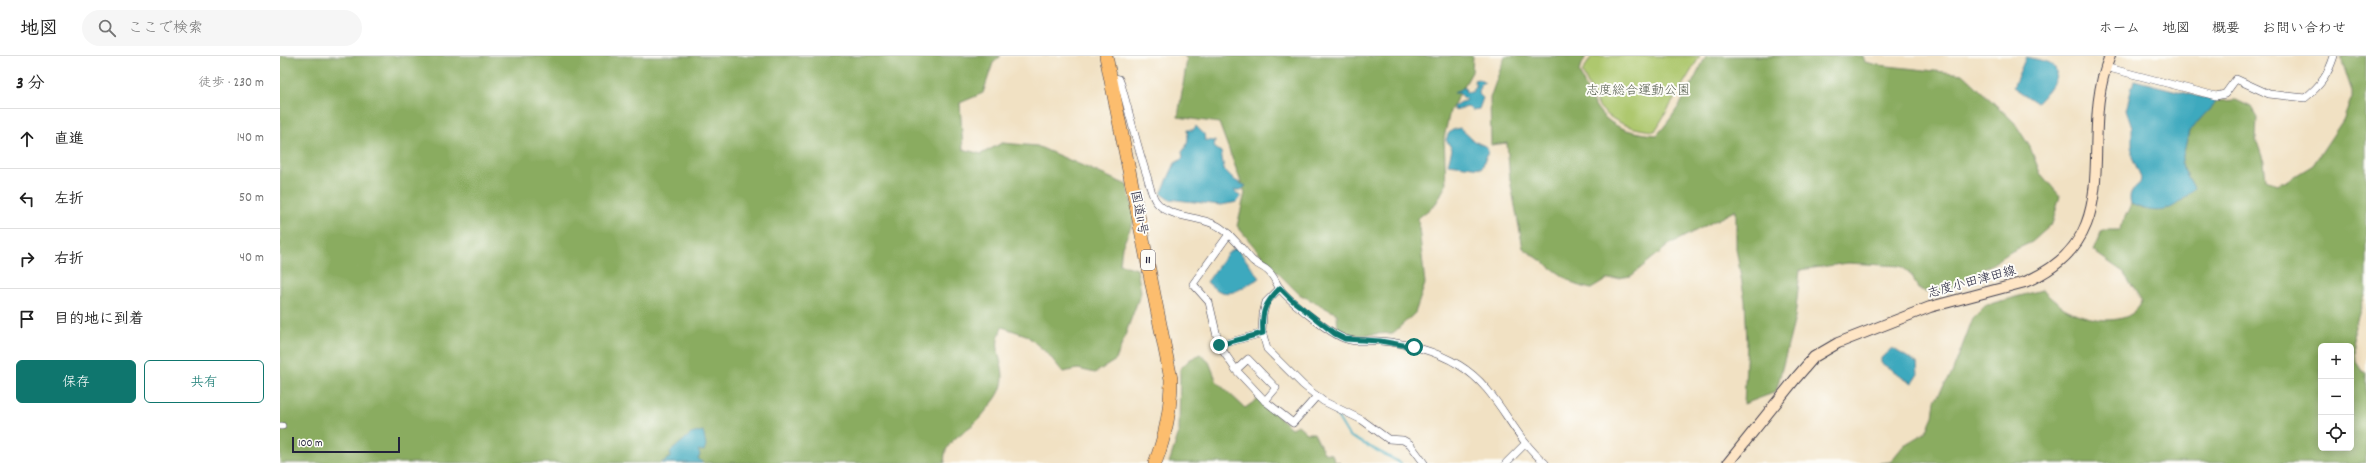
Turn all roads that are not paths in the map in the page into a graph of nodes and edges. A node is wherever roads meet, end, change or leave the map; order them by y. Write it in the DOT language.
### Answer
graph roads {
  1 [pos="1106,56"];
  2 [pos="2110,56"];
  3 [pos="2334,56"];
  4 [pos="2106,68"];
  5 [pos="1110,77"];
  6 [pos="1228,234"];
  7 [pos="1280,288"];
  8 [pos="1263,333"];
  9 [pos="1219,345"];
  10 [pos="1236,370"];
  11 [pos="1317,396"];
  12 [pos="1265,401"];
  13 [pos="1525,444"];
  14 [pos="1155,463"];
  15 [pos="1424,463"];
  16 [pos="1506,463"];
  17 [pos="1545,463"];
  18 [pos="1728,463"];
  1 -- 5 [label="highway, 国道11号 / 11"];
  2 -- 4 [label="main road, 志度小田津田線"];
  3 -- 4 [label="street"];
  4 -- 18 [label="main road, 志度小田津田線"];
  5 -- 6 [label="street"];
  5 -- 14 [label="highway, 国道11号 / 11"];
  6 -- 7 [label="street"];
  6 -- 9 [label="street"];
  7 -- 8 [label="street"];
  7 -- 13 [label="street"];
  8 -- 9 [label="street"];
  8 -- 11 [label="street"];
  9 -- 10 [label="street"];
  10 -- 12 [label="street"];
  10 -- 12 [label="street"];
  11 -- 12 [label="street"];
  11 -- 15 [label="street"];
  13 -- 16 [label="street"];
  13 -- 17 [label="street"];
}
